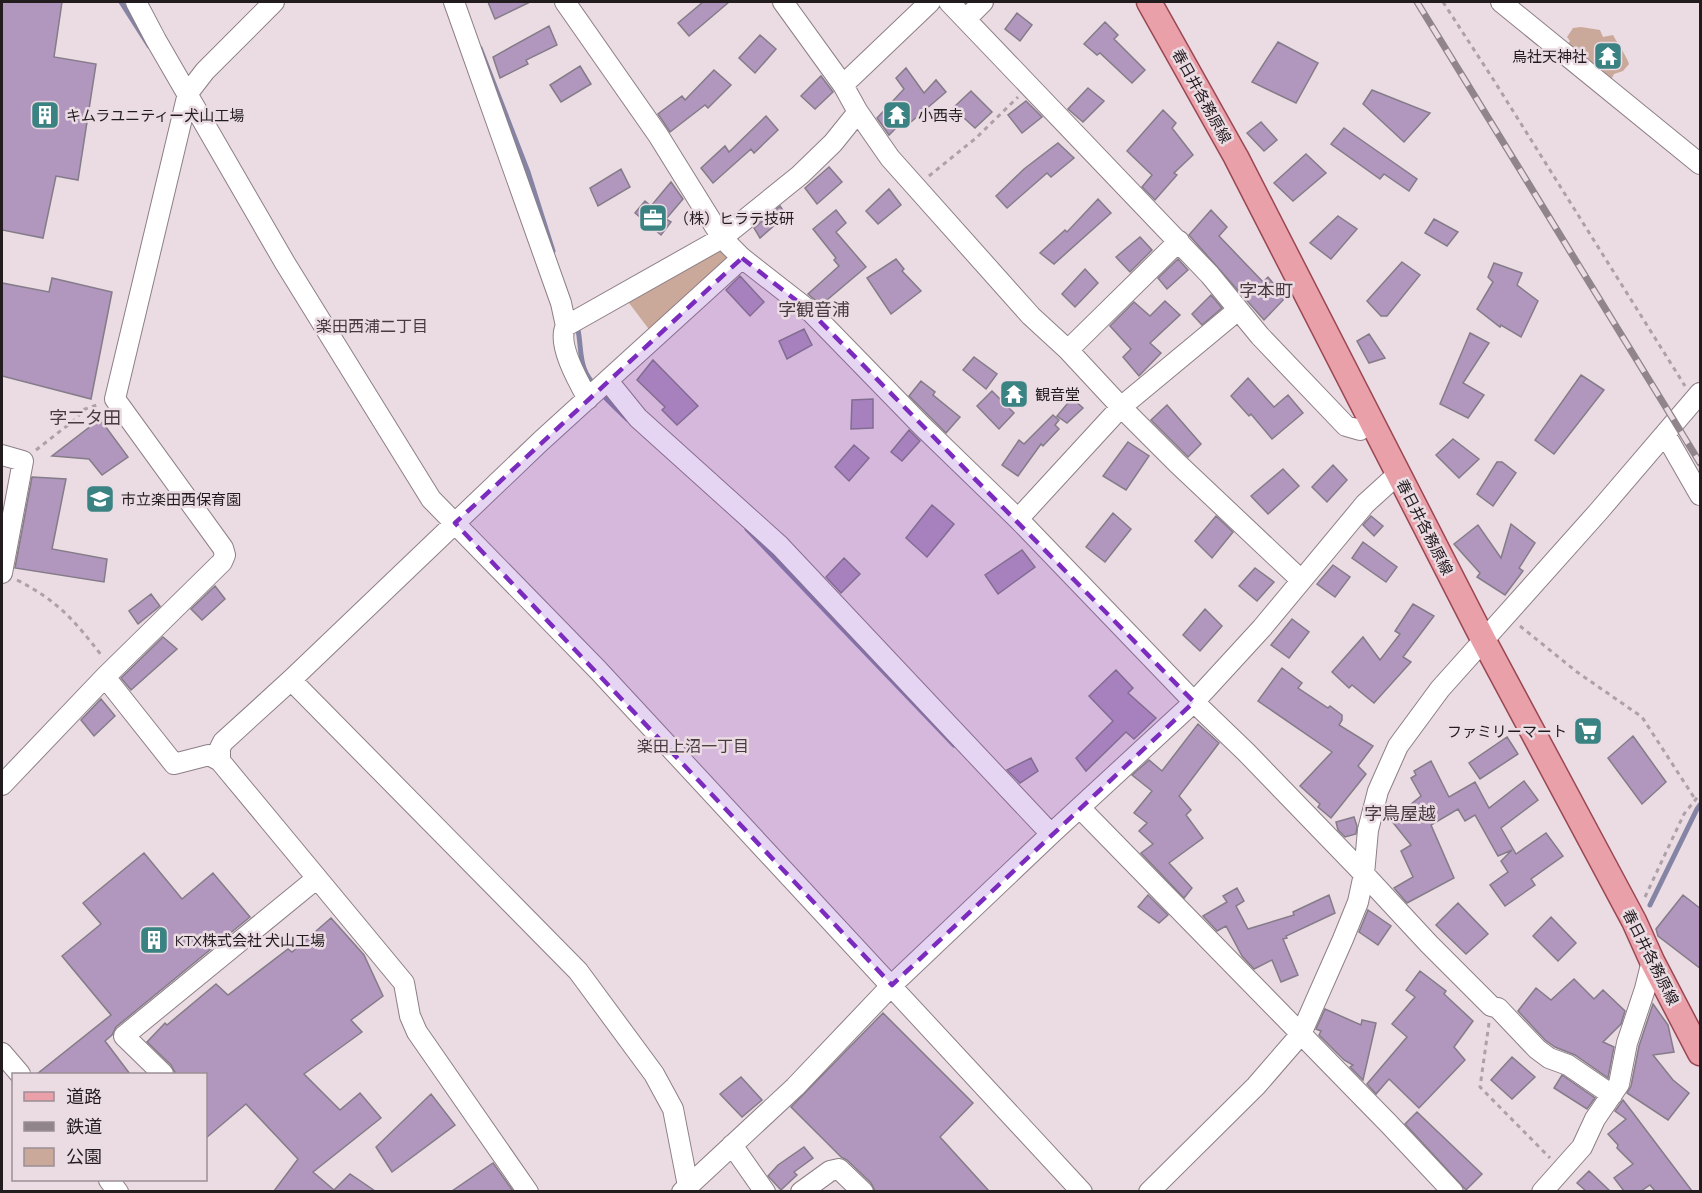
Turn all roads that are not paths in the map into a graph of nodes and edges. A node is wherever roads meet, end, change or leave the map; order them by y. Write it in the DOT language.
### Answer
graph roads {
  1 [pos="136,2"];
  2 [pos="274,2"];
  3 [pos="454,2"];
  4 [pos="565,2"];
  5 [pos="783,2"];
  6 [pos="930,2"];
  7 [pos="950,2"];
  8 [pos="983,2"];
  9 [pos="1149,2"];
  10 [pos="1502,2"];
  11 [pos="966,19"];
  12 [pos="843,85"];
  13 [pos="188,93"];
  14 [pos="858,112"];
  15 [pos="1701,164"];
  16 [pos="722,237"];
  17 [pos="1179,241"];
  18 [pos="742,258"];
  19 [pos="1238,310"];
  20 [pos="566,326"];
  21 [pos="1068,350"];
  22 [pos="608,381"];
  23 [pos="588,399"];
  24 [pos="1698,402"];
  25 [pos="1121,407"];
  26 [pos="1372,421"];
  27 [pos="1665,434"];
  28 [pos="2,455"];
  29 [pos="1398,474"];
  30 [pos="1701,495"];
  31 [pos="1018,519"];
  32 [pos="455,523"];
  33 [pos="2,573"];
  34 [pos="1301,580"];
  35 [pos="1484,641"];
  36 [pos="109,673"];
  37 [pos="291,680"];
  38 [pos="1194,702"];
  39 [pos="220,761"];
  40 [pos="2,785"];
  41 [pos="1081,808"];
  42 [pos="1051,834"];
  43 [pos="1364,874"];
  44 [pos="316,879"];
  45 [pos="1652,961"];
  46 [pos="892,985"];
  47 [pos="1301,1034"];
  48 [pos="2,1053"];
  49 [pos="1701,1053"];
  50 [pos="19,1073"];
  51 [pos="162,1073"];
  52 [pos="1612,1095"];
  53 [pos="732,1145"];
  54 [pos="685,1189"];
  55 [pos="528,1191"];
  56 [pos="765,1191"];
  57 [pos="801,1191"];
  58 [pos="863,1191"];
  59 [pos="1082,1191"];
  60 [pos="1149,1191"];
  61 [pos="1453,1191"];
  62 [pos="1542,1191"];
  1 -- 13 [label="street"];
  2 -- 13 [label="street"];
  3 -- 20 [label="street"];
  4 -- 16 [label="street"];
  5 -- 12 [label="street"];
  6 -- 12 [label="street"];
  7 -- 11 [label="street"];
  8 -- 11 [label="street"];
  9 -- 26 [label="main road, 春日井各務原線"];
  10 -- 15 [label="street"];
  11 -- 17 [label="street"];
  12 -- 14 [label="street"];
  13 -- 32 [label="street"];
  13 -- 36 [label="street"];
  14 -- 16 [label="street"];
  14 -- 21 [label="street"];
  16 -- 18 [label="street"];
  16 -- 20 [label="street"];
  17 -- 19 [label="street"];
  17 -- 21 [label="street"];
  18 -- 22 [label="street"];
  18 -- 31 [label="street"];
  19 -- 25 [label="street"];
  19 -- 26 [label="street"];
  20 -- 23 [label="street"];
  21 -- 25 [label="street"];
  22 -- 23 [label="street"];
  22 -- 42 [label="street"];
  23 -- 32 [label="street"];
  24 -- 27 [label="street"];
  25 -- 31 [label="street"];
  25 -- 34 [label="street"];
  26 -- 29 [label="main road, 春日井各務原線"];
  27 -- 30 [label="street"];
  27 -- 35 [label="street"];
  28 -- 33 [label="street"];
  29 -- 34 [label="street"];
  29 -- 35 [label="main road, 春日井各務原線"];
  31 -- 38 [label="street"];
  32 -- 37 [label="street"];
  32 -- 46 [label="street"];
  34 -- 38 [label="street"];
  35 -- 43 [label="street"];
  35 -- 45 [label="main road, 春日井各務原線"];
  36 -- 39 [label="street"];
  36 -- 40 [label="street"];
  37 -- 39 [label="street"];
  37 -- 54 [label="street"];
  38 -- 41 [label="street"];
  38 -- 43 [label="street"];
  39 -- 44 [label="street"];
  41 -- 42 [label="street"];
  41 -- 47 [label="street"];
  42 -- 46 [label="street"];
  43 -- 47 [label="street"];
  43 -- 52 [label="street"];
  44 -- 51 [label="street"];
  44 -- 55 [label="street"];
  45 -- 49 [label="main road, 春日井各務原線"];
  45 -- 52 [label="street"];
  46 -- 53 [label="street"];
  46 -- 59 [label="street"];
  47 -- 60 [label="street"];
  47 -- 61 [label="street"];
  48 -- 50 [label="street"];
  52 -- 62 [label="street"];
  53 -- 54 [label="street"];
  53 -- 56 [label="street"];
  57 -- 58 [label="street"];
}
